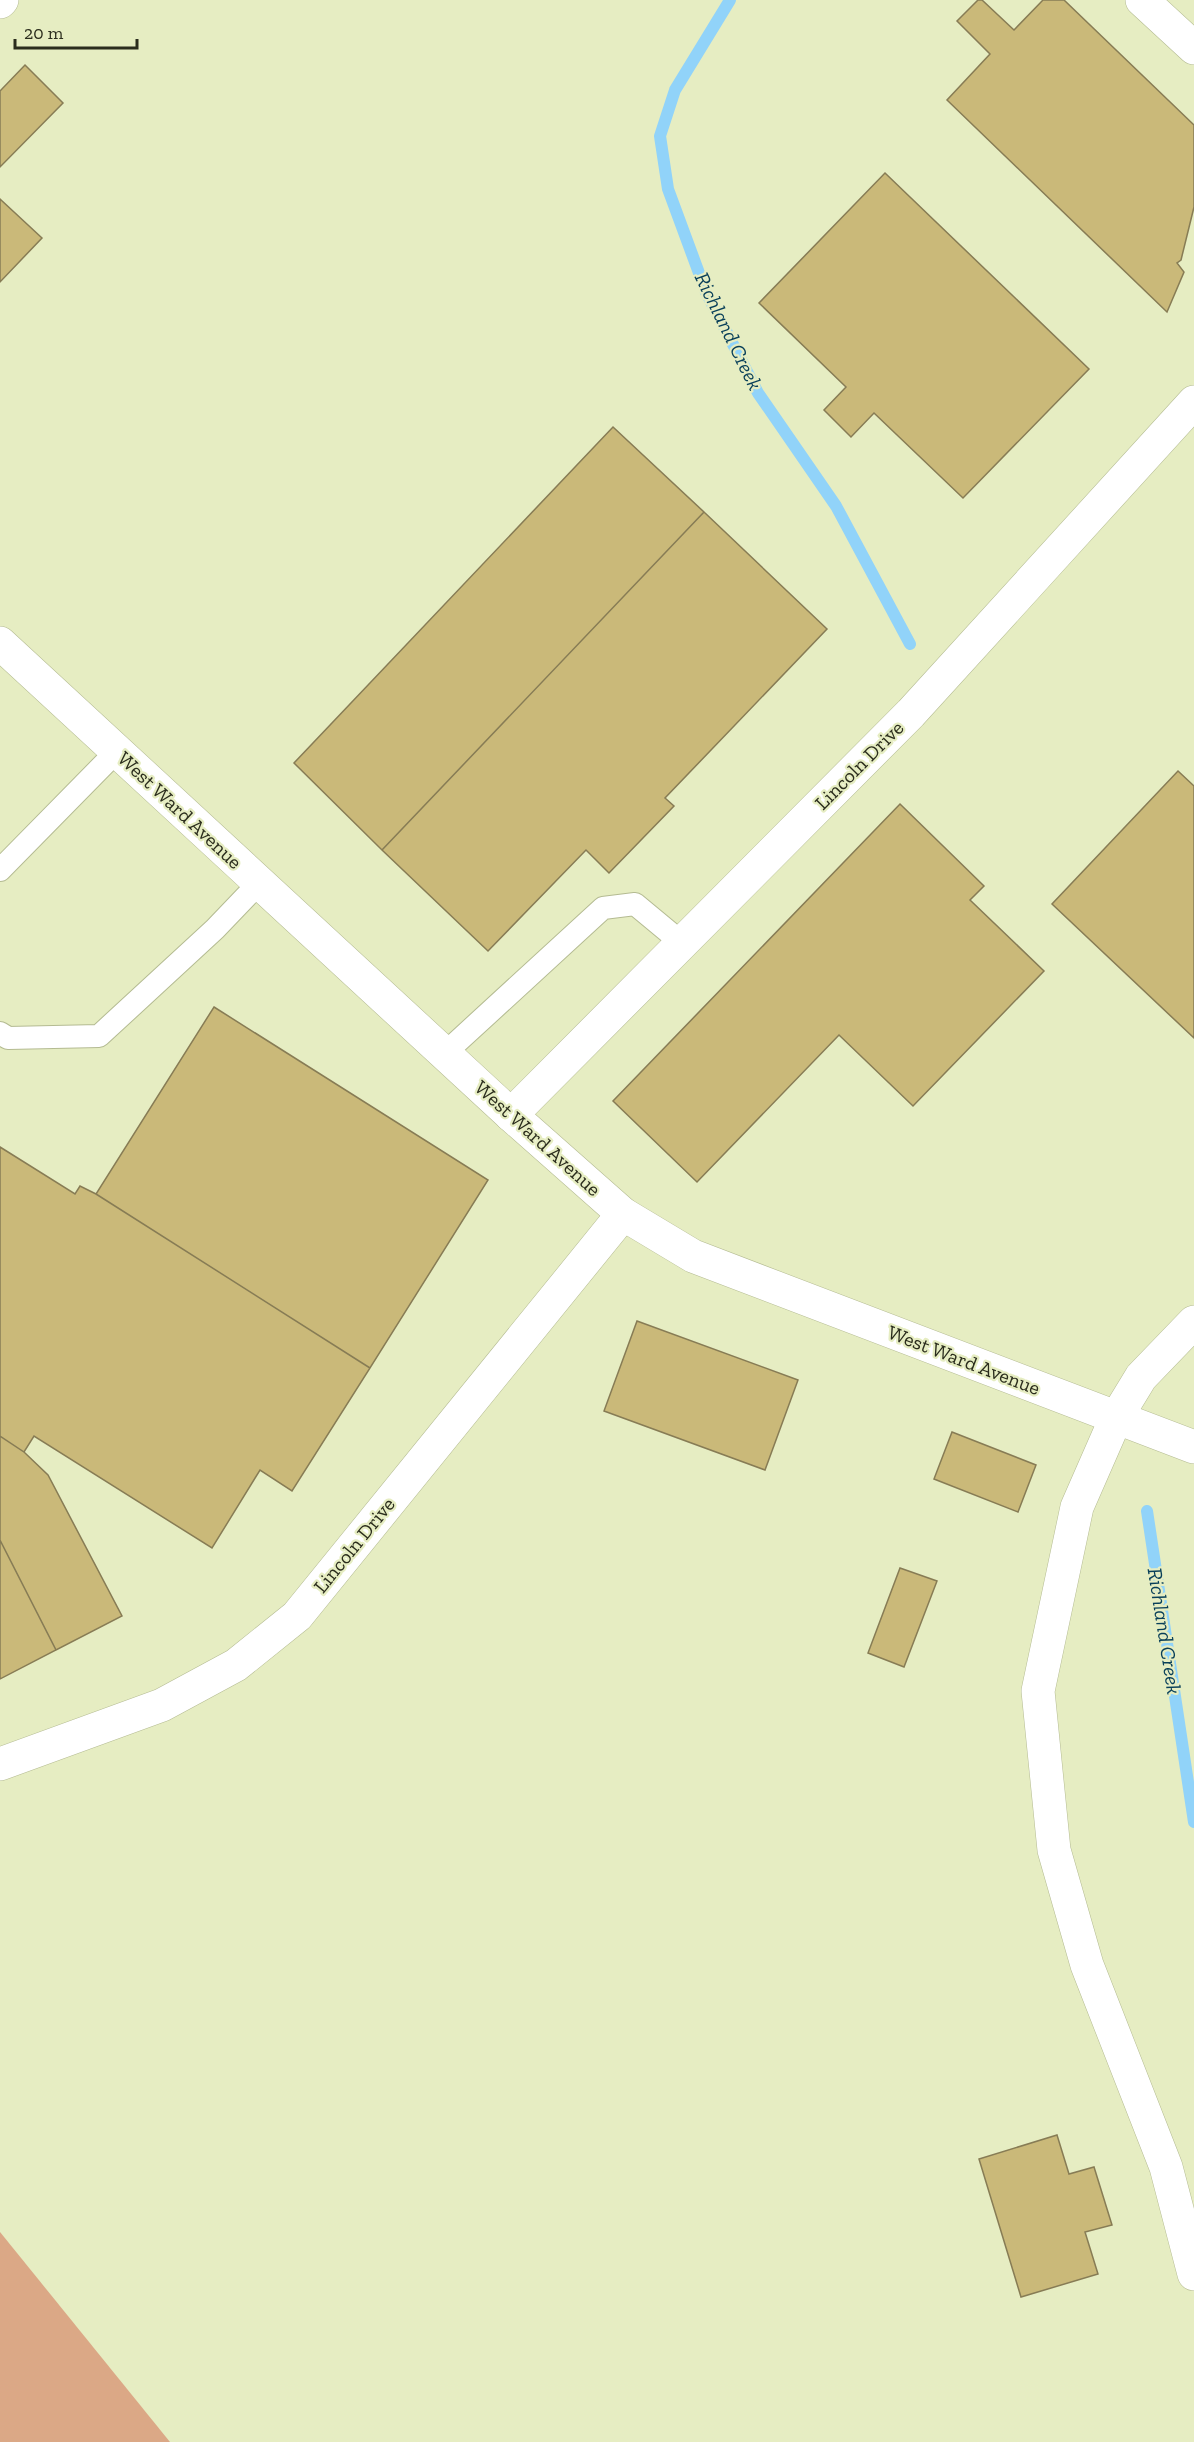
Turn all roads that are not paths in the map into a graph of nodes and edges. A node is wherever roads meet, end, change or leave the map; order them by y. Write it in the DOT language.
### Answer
graph roads {
  1 [pos="1142,0"];
  2 [pos="1194,48"];
  3 [pos="1194,402"];
  4 [pos="0,643"];
  5 [pos="117,751"];
  6 [pos="0,870"];
  7 [pos="259,883"];
  8 [pos="682,942"];
  9 [pos="0,1033"];
  10 [pos="444,1054"];
  11 [pos="511,1115"];
  12 [pos="623,1214"];
  13 [pos="1194,1322"];
  14 [pos="1116,1418"];
  15 [pos="1194,1447"];
  16 [pos="0,1764"];
  17 [pos="1194,2274"];
  1 -- 2 [label="street"];
  3 -- 8 [label="street, Lincoln Drive"];
  4 -- 5 [label="street, West Ward Avenue"];
  5 -- 6 [label="lane"];
  5 -- 7 [label="street, West Ward Avenue"];
  7 -- 9 [label="lane"];
  7 -- 10 [label="street, West Ward Avenue"];
  8 -- 10 [label="lane"];
  8 -- 11 [label="street, Lincoln Drive"];
  10 -- 11 [label="street, West Ward Avenue"];
  11 -- 12 [label="street, West Ward Avenue"];
  12 -- 14 [label="street, West Ward Avenue"];
  12 -- 16 [label="street, Lincoln Drive"];
  13 -- 14 [label="street"];
  14 -- 15 [label="street, West Ward Avenue"];
  14 -- 17 [label="street"];
}
